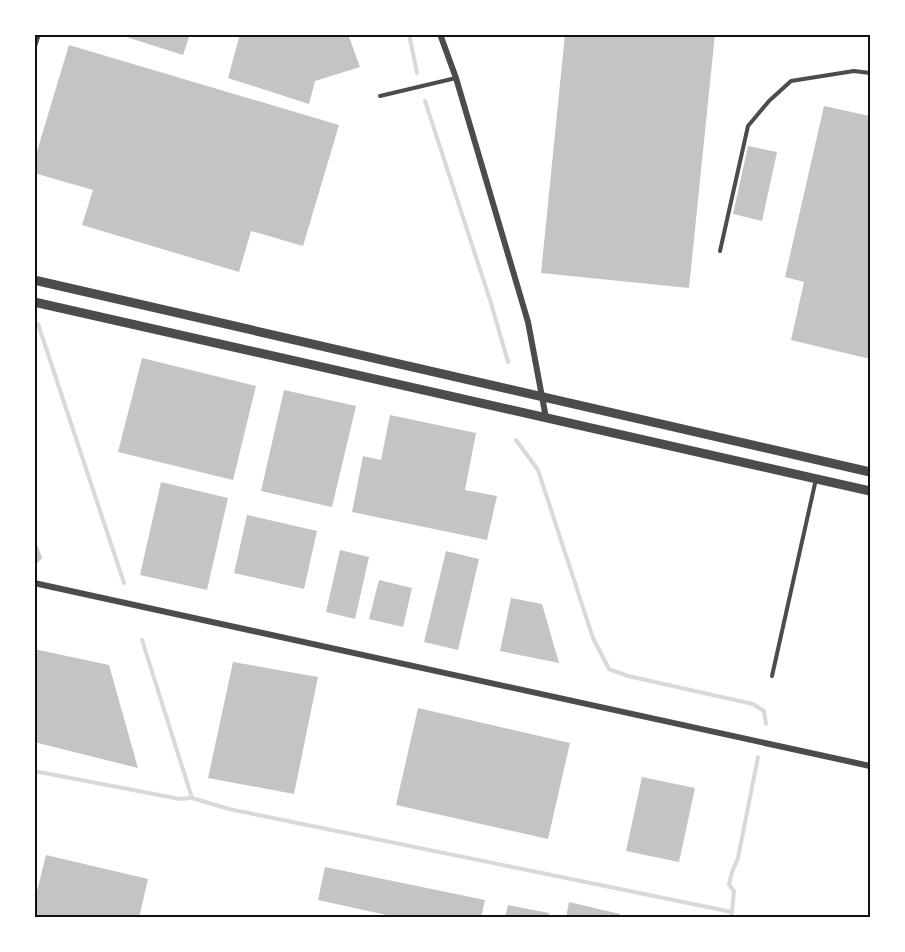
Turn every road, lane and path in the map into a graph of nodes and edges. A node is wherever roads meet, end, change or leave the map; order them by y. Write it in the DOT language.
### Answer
graph roads {
  1 [pos="38,34"];
  2 [pos="440,34"];
  3 [pos="34,46"];
  4 [pos="870,73"];
  5 [pos="456,78"];
  6 [pos="380,96"];
  7 [pos="720,251"];
  8 [pos="34,280"];
  9 [pos="34,302"];
  10 [pos="543,398"];
  11 [pos="546,418"];
  12 [pos="870,472"];
  13 [pos="816,478"];
  14 [pos="870,491"];
  15 [pos="34,583"];
  16 [pos="772,676"];
  17 [pos="870,766"];
  1 -- 3 [label="street"];
  2 -- 5 [label="street"];
  4 -- 7 [label="lane"];
  5 -- 6 [label="lane"];
  5 -- 10 [label="street"];
  8 -- 10 [label="street"];
  9 -- 11 [label="street"];
  10 -- 11 [label="street"];
  10 -- 12 [label="street"];
  11 -- 13 [label="street"];
  13 -- 14 [label="street"];
  13 -- 16 [label="lane"];
  15 -- 17 [label="street"];
}
